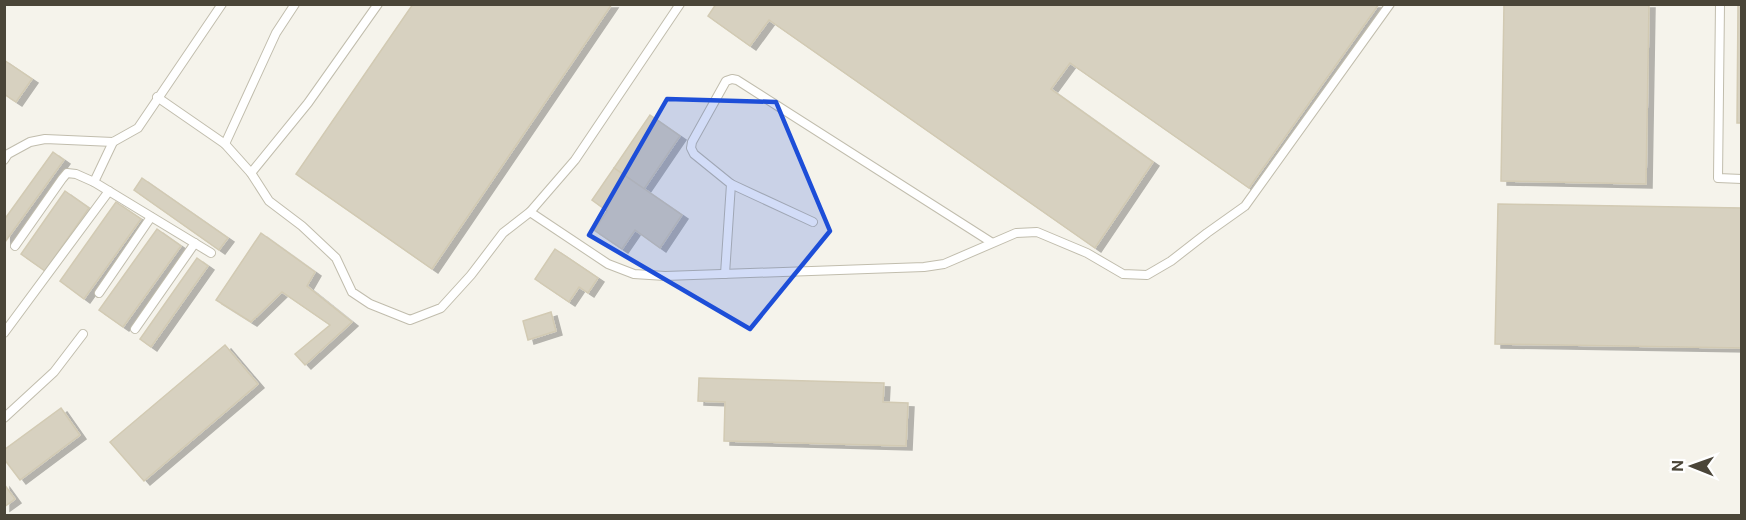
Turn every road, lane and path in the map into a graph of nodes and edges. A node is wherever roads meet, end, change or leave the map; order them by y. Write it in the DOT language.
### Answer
graph roads {
  1 [pos="222,4"];
  2 [pos="295,4"];
  3 [pos="378,4"];
  4 [pos="680,4"];
  5 [pos="1389,4"];
  6 [pos="1720,4"];
  7 [pos="158,97"];
  8 [pos="113,142"];
  9 [pos="225,144"];
  10 [pos="4,160"];
  11 [pos="251,173"];
  12 [pos="1742,179"];
  13 [pos="94,182"];
  14 [pos="731,184"];
  15 [pos="109,191"];
  16 [pos="530,212"];
  17 [pos="151,217"];
  18 [pos="813,222"];
  19 [pos="991,242"];
  20 [pos="195,243"];
  21 [pos="15,246"];
  22 [pos="211,253"];
  23 [pos="725,274"];
  24 [pos="99,293"];
  25 [pos="135,329"];
  26 [pos="4,333"];
  27 [pos="83,334"];
  28 [pos="4,418"];
  1 -- 7 [label="lane"];
  2 -- 9 [label="lane"];
  3 -- 11 [label="lane"];
  4 -- 16 [label="lane"];
  5 -- 19 [label="lane"];
  6 -- 12 [label="lane"];
  7 -- 8 [label="lane"];
  7 -- 9 [label="lane"];
  8 -- 10 [label="lane"];
  8 -- 13 [label="lane"];
  9 -- 11 [label="lane"];
  11 -- 16 [label="lane"];
  13 -- 15 [label="lane"];
  13 -- 21 [label="lane"];
  14 -- 18 [label="lane"];
  14 -- 19 [label="lane"];
  14 -- 23 [label="lane"];
  15 -- 17 [label="lane"];
  15 -- 26 [label="lane"];
  16 -- 23 [label="lane"];
  17 -- 20 [label="lane"];
  17 -- 24 [label="lane"];
  19 -- 23 [label="lane"];
  20 -- 22 [label="lane"];
  20 -- 25 [label="lane"];
  27 -- 28 [label="lane"];
}
